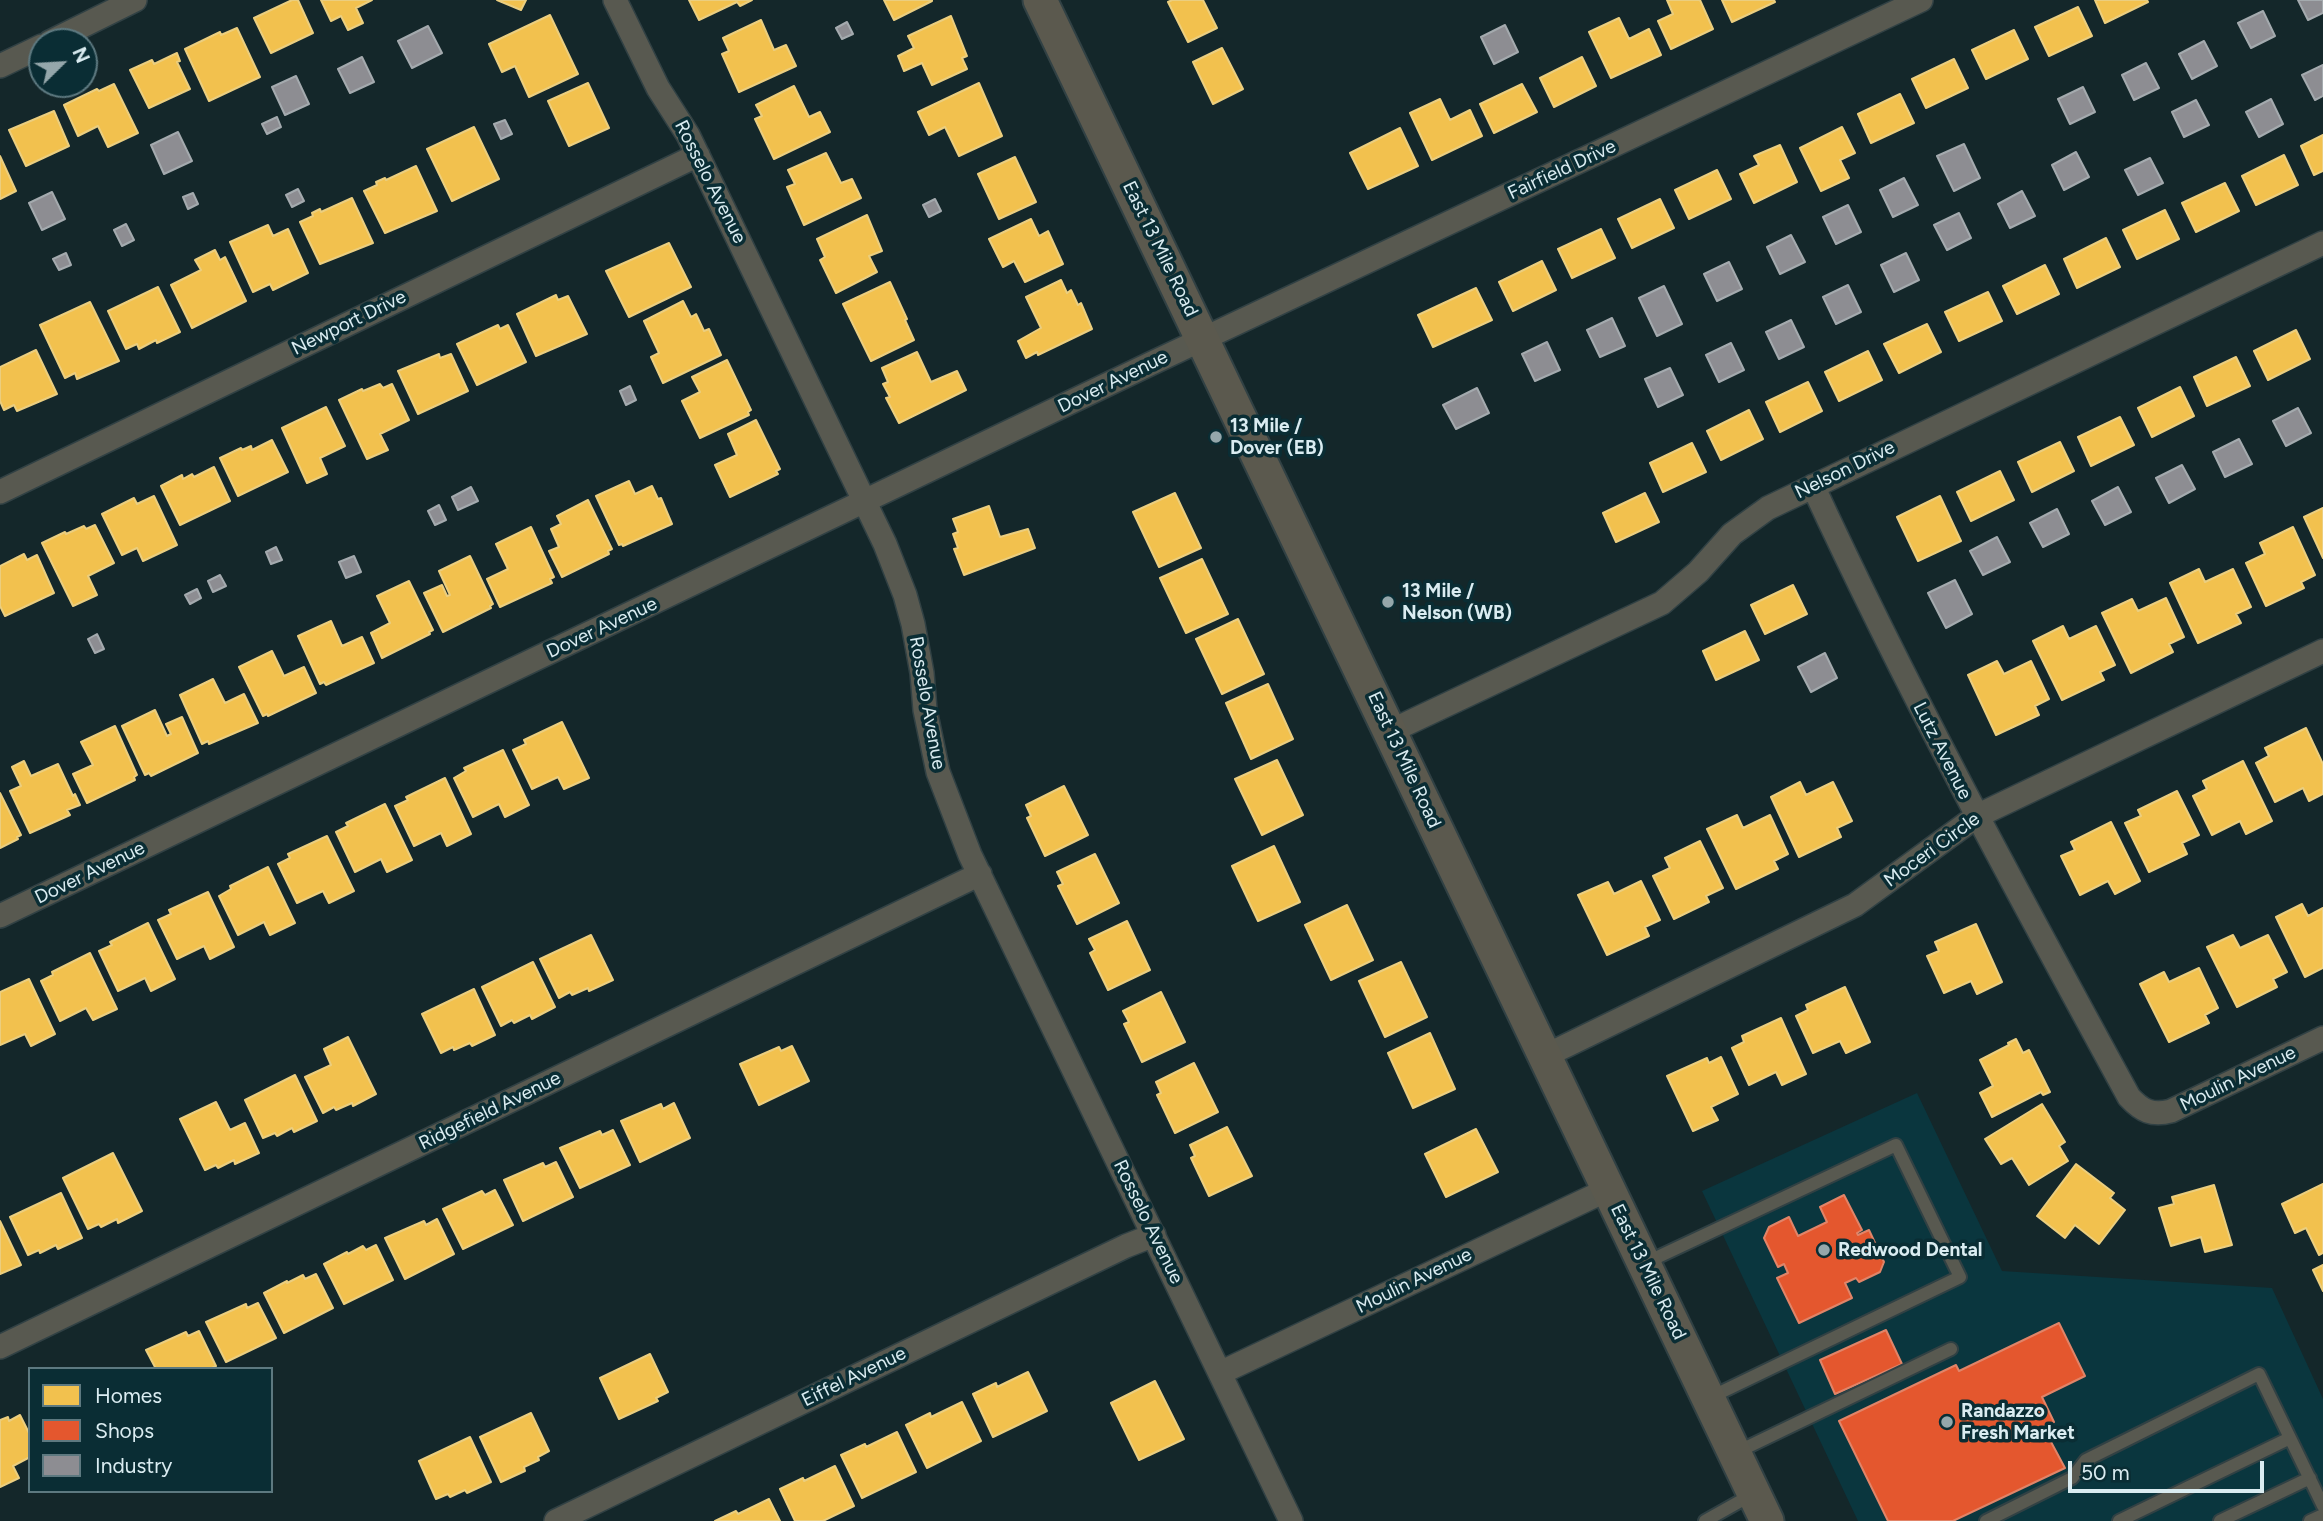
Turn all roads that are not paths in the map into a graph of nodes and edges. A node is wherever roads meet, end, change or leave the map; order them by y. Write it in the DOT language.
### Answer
graph roads {
  1 [pos="135,0"];
  2 [pos="615,0"];
  3 [pos="1040,0"];
  4 [pos="1921,0"];
  5 [pos="78,28"];
  6 [pos="28,53"];
  7 [pos="0,66"];
  8 [pos="698,155"];
  9 [pos="2323,243"];
  10 [pos="1204,340"];
  11 [pos="1813,486"];
  12 [pos="0,492"];
  13 [pos="866,502"];
  14 [pos="2323,651"];
  15 [pos="1391,731"];
  16 [pos="1976,816"];
  17 [pos="980,874"];
  18 [pos="0,916"];
  19 [pos="2323,1038"];
  20 [pos="1545,1056"];
  21 [pos="2151,1113"];
  22 [pos="1609,1189"];
  23 [pos="1154,1235"];
  24 [pos="1644,1264"];
  25 [pos="0,1347"];
  26 [pos="1951,1349"];
  27 [pos="1220,1373"];
  28 [pos="1708,1398"];
  29 [pos="2290,1438"];
  30 [pos="1734,1453"];
  31 [pos="2310,1478"];
  32 [pos="2323,1506"];
  33 [pos="1760,1507"];
  34 [pos="2323,1515"];
  35 [pos="2010,1516"];
  36 [pos="555,1521"];
  37 [pos="1292,1521"];
  38 [pos="1705,1521"];
  39 [pos="1986,1521"];
  40 [pos="2119,1521"];
  41 [pos="2220,1521"];
  42 [pos="2310,1521"];
  1 -- 5 [label="street"];
  2 -- 8 [label="street, Rosselo Avenue"];
  3 -- 10 [label="main road, East 13 Mile Road"];
  4 -- 10 [label="street, Fairfield Drive"];
  6 -- 7 [label="street"];
  8 -- 12 [label="street, Newport Drive"];
  8 -- 13 [label="street, Rosselo Avenue"];
  9 -- 11 [label="street, Nelson Drive"];
  10 -- 13 [label="street, Dover Avenue"];
  10 -- 15 [label="main road, East 13 Mile Road"];
  11 -- 15 [label="street, Nelson Drive"];
  11 -- 16 [label="street, Lutz Avenue"];
  13 -- 17 [label="street, Rosselo Avenue"];
  13 -- 18 [label="street, Dover Avenue"];
  14 -- 16 [label="street, Moceri Circle"];
  15 -- 20 [label="main road, East 13 Mile Road"];
  16 -- 20 [label="street, Moceri Circle"];
  16 -- 21 [label="street, Lutz Avenue"];
  17 -- 23 [label="street, Rosselo Avenue"];
  17 -- 25 [label="street, Ridgefield Avenue"];
  19 -- 21 [label="street, Moulin Avenue"];
  20 -- 22 [label="main road, East 13 Mile Road"];
  22 -- 24 [label="main road, East 13 Mile Road"];
  22 -- 27 [label="street, Moulin Avenue"];
  23 -- 27 [label="street, Rosselo Avenue"];
  23 -- 36 [label="street, Eiffel Avenue"];
  24 -- 28 [label="main road, East 13 Mile Road"];
  24 -- 28 [label="lane"];
  26 -- 30 [label="lane"];
  27 -- 37 [label="street, Rosselo Avenue"];
  28 -- 30 [label="main road, East 13 Mile Road"];
  29 -- 31 [label="lane"];
  29 -- 35 [label="lane"];
  29 -- 40 [label="lane"];
  30 -- 33 [label="main road, East 13 Mile Road"];
  31 -- 32 [label="lane"];
  31 -- 41 [label="lane"];
  33 -- 38 [label="lane"];
  34 -- 42 [label="lane"];
  35 -- 39 [label="lane"];
}
